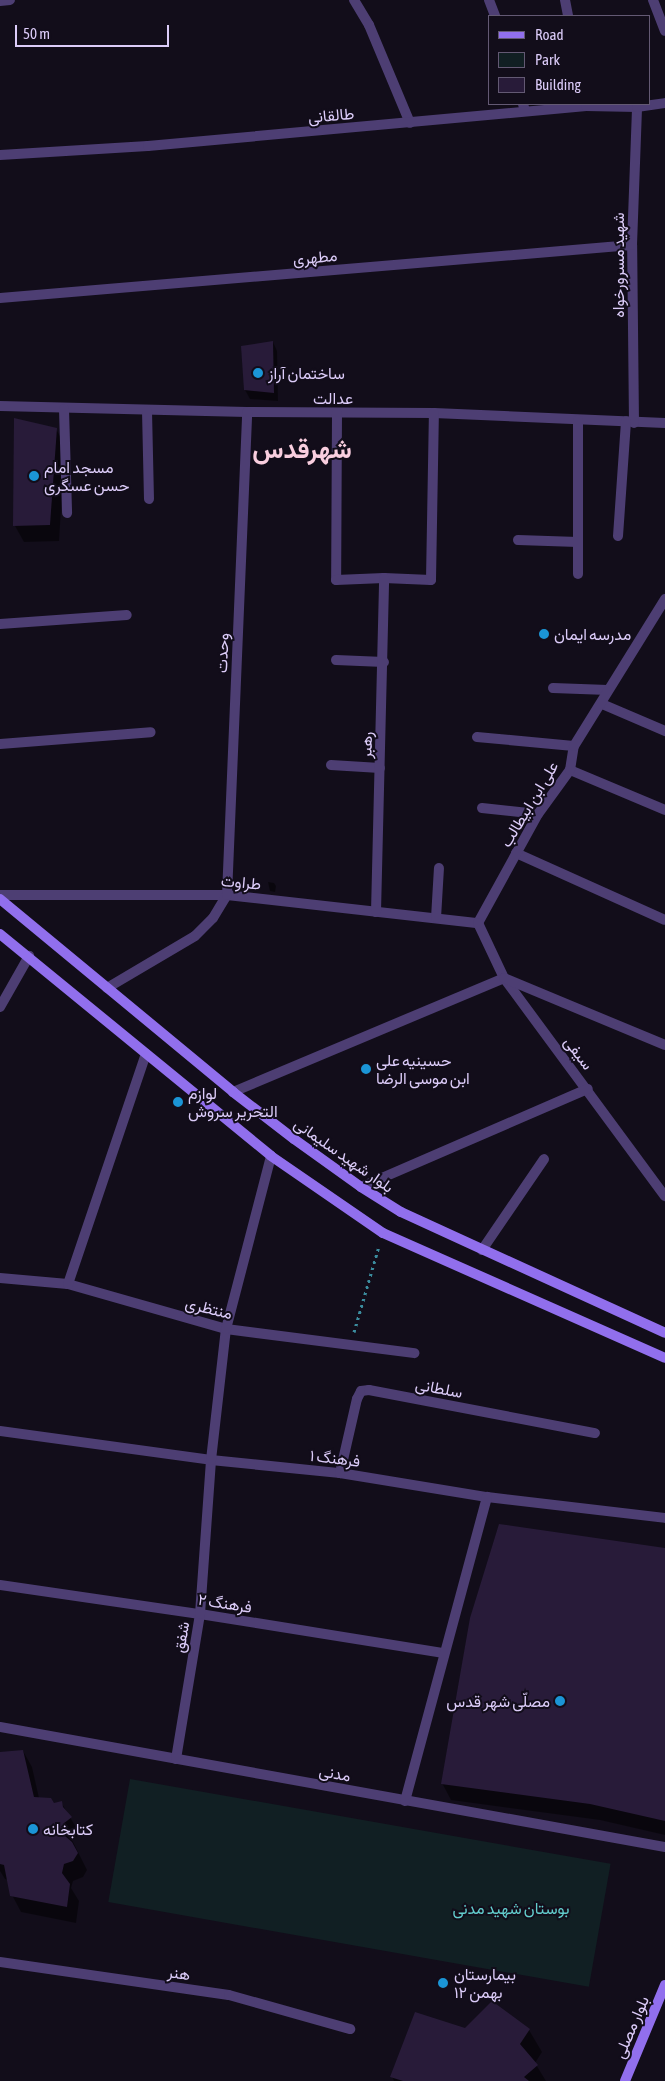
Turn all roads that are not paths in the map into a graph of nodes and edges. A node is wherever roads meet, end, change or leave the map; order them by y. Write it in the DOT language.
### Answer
graph roads {
  1 [pos="10,0"];
  2 [pos="354,0"];
  3 [pos="489,0"];
  4 [pos="565,0"];
  5 [pos="653,0"];
  6 [pos="0,1"];
  7 [pos="495,15"];
  8 [pos="568,15"];
  9 [pos="665,31"];
  10 [pos="665,103"];
  11 [pos="586,105"];
  12 [pos="524,108"];
  13 [pos="637,108"];
  14 [pos="410,122"];
  15 [pos="0,155"];
  16 [pos="632,245"];
  17 [pos="0,298"];
  18 [pos="0,406"];
  19 [pos="64,409"];
  20 [pos="147,411"];
  21 [pos="247,412"];
  22 [pos="337,413"];
  23 [pos="434,413"];
  24 [pos="578,420"];
  25 [pos="630,422"];
  26 [pos="665,423"];
  27 [pos="149,499"];
  28 [pos="67,513"];
  29 [pos="618,536"];
  30 [pos="518,540"];
  31 [pos="578,542"];
  32 [pos="578,574"];
  33 [pos="384,578"];
  34 [pos="665,599"];
  35 [pos="127,614"];
  36 [pos="0,624"];
  37 [pos="336,660"];
  38 [pos="384,662"];
  39 [pos="554,688"];
  40 [pos="608,690"];
  41 [pos="602,704"];
  42 [pos="665,731"];
  43 [pos="151,732"];
  44 [pos="477,737"];
  45 [pos="0,744"];
  46 [pos="574,746"];
  47 [pos="331,765"];
  48 [pos="380,768"];
  49 [pos="570,770"];
  50 [pos="482,808"];
  51 [pos="665,810"];
  52 [pos="538,814"];
  53 [pos="516,853"];
  54 [pos="439,868"];
  55 [pos="226,895"];
  56 [pos="0,897"];
  57 [pos="376,912"];
  58 [pos="436,918"];
  59 [pos="665,920"];
  60 [pos="478,923"];
  61 [pos="0,934"];
  62 [pos="29,956"];
  63 [pos="504,978"];
  64 [pos="107,988"];
  65 [pos="0,1007"];
  66 [pos="665,1045"];
  67 [pos="146,1054"];
  68 [pos="588,1090"];
  69 [pos="233,1092"];
  70 [pos="271,1156"];
  71 [pos="544,1159"];
  72 [pos="361,1187"];
  73 [pos="665,1196"];
  74 [pos="482,1250"];
  75 [pos="0,1278"];
  76 [pos="68,1284"];
  77 [pos="226,1329"];
  78 [pos="665,1333"];
  79 [pos="414,1353"];
  80 [pos="665,1358"];
  81 [pos="0,1431"];
  82 [pos="595,1433"];
  83 [pos="211,1460"];
  84 [pos="340,1473"];
  85 [pos="487,1497"];
  86 [pos="665,1518"];
  87 [pos="0,1585"];
  88 [pos="200,1614"];
  89 [pos="444,1653"];
  90 [pos="0,1726"];
  91 [pos="176,1758"];
  92 [pos="405,1802"];
  93 [pos="665,1847"];
  94 [pos="0,1962"];
  95 [pos="665,1985"];
  96 [pos="350,2029"];
  97 [pos="625,2081"];
  1 -- 6 [label="street"];
  2 -- 14 [label="street"];
  3 -- 7 [label="street"];
  4 -- 8 [label="street"];
  5 -- 9 [label="street"];
  10 -- 13 [label="street, طالقانی"];
  11 -- 12 [label="street, طالقانی"];
  11 -- 13 [label="street, طالقانی"];
  12 -- 14 [label="street, طالقانی"];
  13 -- 16 [label="street, شهید مسرورخواه"];
  14 -- 15 [label="street, طالقانی"];
  16 -- 17 [label="street, مطهری"];
  16 -- 25 [label="street, شهید مسرورخواه"];
  18 -- 19 [label="street, عدالت"];
  19 -- 20 [label="street, عدالت"];
  19 -- 28 [label="street"];
  20 -- 21 [label="street, عدالت"];
  20 -- 27 [label="street"];
  21 -- 22 [label="street, عدالت"];
  21 -- 55 [label="street, وحدت"];
  22 -- 23 [label="street, عدالت"];
  22 -- 33 [label="street"];
  23 -- 24 [label="street, عدالت"];
  23 -- 33 [label="street"];
  24 -- 25 [label="street, عدالت"];
  24 -- 31 [label="street"];
  25 -- 26 [label="street, عدالت"];
  25 -- 29 [label="street, شهید مسرورخواه"];
  30 -- 31 [label="street"];
  31 -- 32 [label="street"];
  33 -- 38 [label="street, رهبر"];
  34 -- 40 [label="street, علی ابن ابیطالب"];
  35 -- 36 [label="street"];
  37 -- 38 [label="street"];
  38 -- 48 [label="street, رهبر"];
  39 -- 40 [label="street"];
  40 -- 41 [label="street, علی ابن ابیطالب"];
  41 -- 42 [label="street"];
  41 -- 46 [label="street, علی ابن ابیطالب"];
  43 -- 45 [label="street"];
  44 -- 46 [label="street"];
  46 -- 49 [label="street, علی ابن ابیطالب"];
  47 -- 48 [label="street"];
  48 -- 57 [label="street, رهبر"];
  49 -- 51 [label="street"];
  49 -- 52 [label="street, علی ابن ابیطالب"];
  50 -- 52 [label="street"];
  52 -- 53 [label="street, علی ابن ابیطالب"];
  53 -- 59 [label="street"];
  53 -- 60 [label="street, علی ابن ابیطالب"];
  54 -- 58 [label="street"];
  55 -- 56 [label="street, طراوت"];
  55 -- 57 [label="street, طراوت"];
  55 -- 64 [label="street"];
  56 -- 64 [label="main road, بلوار شهید سلیمانی"];
  57 -- 58 [label="street, طراوت"];
  58 -- 60 [label="street, طراوت"];
  60 -- 63 [label="street, سیفی"];
  61 -- 62 [label="main road"];
  62 -- 65 [label="street"];
  62 -- 67 [label="main road"];
  63 -- 66 [label="street"];
  63 -- 68 [label="street, سیفی"];
  63 -- 69 [label="street"];
  64 -- 69 [label="main road, بلوار شهید سلیمانی"];
  67 -- 70 [label="main road"];
  67 -- 76 [label="street"];
  68 -- 72 [label="street"];
  68 -- 73 [label="street, سیفی"];
  69 -- 72 [label="main road, بلوار شهید سلیمانی"];
  70 -- 77 [label="street, شفق"];
  70 -- 80 [label="main road"];
  71 -- 74 [label="street"];
  72 -- 74 [label="main road, بلوار شهید سلیمانی"];
  74 -- 78 [label="main road, بلوار شهید سلیمانی"];
  75 -- 76 [label="street, منتظری"];
  76 -- 77 [label="street, منتظری"];
  77 -- 79 [label="street, منتظری"];
  77 -- 83 [label="street, شفق"];
  81 -- 83 [label="street, فرهنگ ۱"];
  82 -- 84 [label="street, سلطانی"];
  83 -- 84 [label="street, فرهنگ ۱"];
  83 -- 88 [label="street, شفق"];
  84 -- 85 [label="street, فرهنگ ۱"];
  85 -- 86 [label="street, فرهنگ ۱"];
  85 -- 89 [label="street"];
  87 -- 88 [label="street, فرهنگ ۲"];
  88 -- 89 [label="street, فرهنگ ۲"];
  88 -- 91 [label="street, شفق"];
  89 -- 92 [label="street"];
  90 -- 91 [label="street, مدنی"];
  91 -- 92 [label="street, مدنی"];
  92 -- 93 [label="street, مدنی"];
  94 -- 96 [label="street, هنر"];
  95 -- 97 [label="main road, بلوار مصلی"];
}
